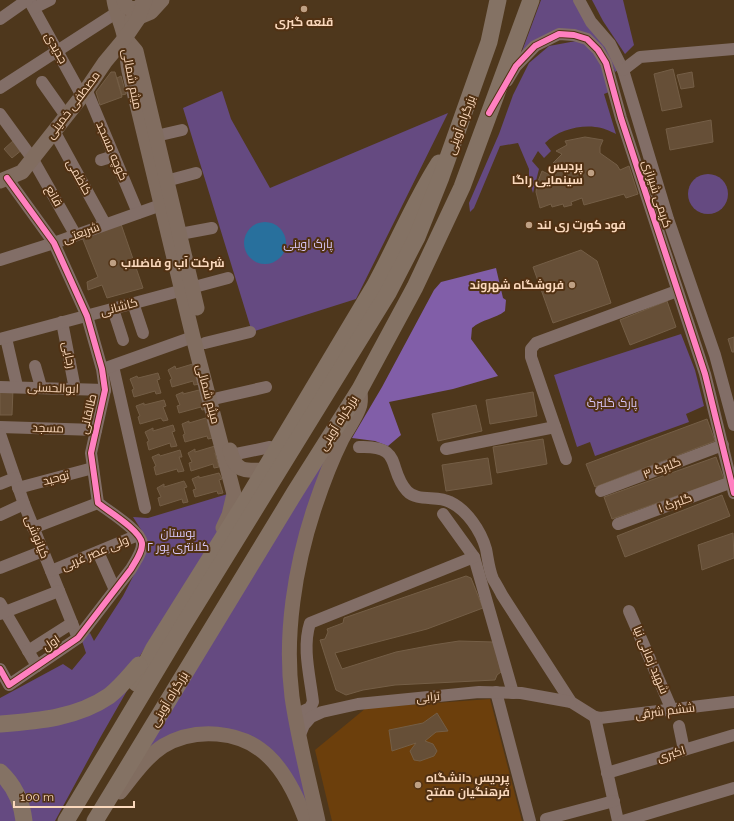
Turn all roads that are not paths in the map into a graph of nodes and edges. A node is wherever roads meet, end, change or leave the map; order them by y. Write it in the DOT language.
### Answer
graph roads {
  1 [pos="50,0"];
  2 [pos="124,0"];
  3 [pos="162,0"];
  4 [pos="498,0"];
  5 [pos="530,0"];
  6 [pos="579,0"];
  7 [pos="144,1"];
  8 [pos="30,3"];
  9 [pos="115,6"];
  10 [pos="138,19"];
  11 [pos="0,20"];
  12 [pos="125,38"];
  13 [pos="734,48"];
  14 [pos="58,50"];
  15 [pos="105,62"];
  16 [pos="129,71"];
  17 [pos="624,75"];
  18 [pos="42,82"];
  19 [pos="612,84"];
  20 [pos="0,88"];
  21 [pos="84,93"];
  22 [pos="0,114"];
  23 [pos="489,114"];
  24 [pos="66,116"];
  25 [pos="182,130"];
  26 [pos="54,131"];
  27 [pos="459,131"];
  28 [pos="156,136"];
  29 [pos="114,156"];
  30 [pos="32,158"];
  31 [pos="101,160"];
  32 [pos="196,173"];
  33 [pos="4,179"];
  34 [pos="166,181"];
  35 [pos="161,204"];
  36 [pos="138,213"];
  37 [pos="105,224"];
  38 [pos="212,228"];
  39 [pos="75,234"];
  40 [pos="180,234"];
  41 [pos="54,243"];
  42 [pos="1,258"];
  43 [pos="228,278"];
  44 [pos="187,289"];
  45 [pos="678,291"];
  46 [pos="133,303"];
  47 [pos="113,309"];
  48 [pos="87,316"];
  49 [pos="62,322"];
  50 [pos="250,332"];
  51 [pos="143,334"];
  52 [pos="708,334"];
  53 [pos="3,338"];
  54 [pos="694,339"];
  55 [pos="123,340"];
  56 [pos="199,340"];
  57 [pos="35,366"];
  58 [pos="108,368"];
  59 [pos="0,386"];
  60 [pos="17,386"];
  61 [pos="41,387"];
  62 [pos="266,387"];
  63 [pos="75,389"];
  64 [pos="360,389"];
  65 [pos="105,390"];
  66 [pos="218,398"];
  67 [pos="734,425"];
  68 [pos="0,426"];
  69 [pos="555,427"];
  70 [pos="96,430"];
  71 [pos="1,442"];
  72 [pos="723,445"];
  73 [pos="270,447"];
  74 [pos="359,447"];
  75 [pos="446,449"];
  76 [pos="231,456"];
  77 [pos="566,459"];
  78 [pos="93,468"];
  79 [pos="264,470"];
  80 [pos="17,483"];
  81 [pos="0,484"];
  82 [pos="733,488"];
  83 [pos="602,491"];
  84 [pos="98,503"];
  85 [pos="24,504"];
  86 [pos="145,508"];
  87 [pos="443,514"];
  88 [pos="0,515"];
  89 [pos="618,524"];
  90 [pos="33,528"];
  91 [pos="138,534"];
  92 [pos="43,551"];
  93 [pos="98,552"];
  94 [pos="213,553"];
  95 [pos="474,557"];
  96 [pos="0,568"];
  97 [pos="51,571"];
  98 [pos="115,590"];
  99 [pos="59,591"];
  100 [pos="1,610"];
  101 [pos="629,611"];
  102 [pos="72,623"];
  103 [pos="78,638"];
  104 [pos="154,648"];
  105 [pos="28,651"];
  106 [pos="37,666"];
  107 [pos="0,669"];
  108 [pos="496,692"];
  109 [pos="513,693"];
  110 [pos="571,702"];
  111 [pos="734,702"];
  112 [pos="672,710"];
  113 [pos="295,715"];
  114 [pos="595,717"];
  115 [pos="0,724"];
  116 [pos="679,726"];
  117 [pos="734,735"];
  118 [pos="299,737"];
  119 [pos="684,750"];
  120 [pos="0,772"];
  121 [pos="608,773"];
  122 [pos="734,788"];
  123 [pos="614,801"];
  124 [pos="75,805"];
  125 [pos="546,819"];
  126 [pos="24,821"];
  127 [pos="66,821"];
  128 [pos="96,821"];
  129 [pos="306,821"];
  130 [pos="318,821"];
  131 [pos="530,821"];
  132 [pos="618,821"];
  133 [pos="624,821"];
  1 -- 8 [label="street"];
  2 -- 7 [label="main road"];
  3 -- 10 [label="main road"];
  4 -- 27 [label="highway, بزرگراه آوینی"];
  5 -- 23 [label="highway, بزرگراه آوینی"];
  6 -- 17 [label="street, کریمی شیرازی"];
  7 -- 10 [label="main road"];
  8 -- 11 [label="street"];
  8 -- 14 [label="street, جدیدی"];
  9 -- 10 [label="main road"];
  9 -- 12 [label="main road"];
  9 -- 14 [label="street"];
  10 -- 12 [label="main road, مصطفی خمینی"];
  12 -- 15 [label="main road, مصطفی خمینی"];
  12 -- 16 [label="main road, میثم شمالی"];
  12 -- 28 [label="main road, میثم شمالی"];
  13 -- 17 [label="street"];
  14 -- 20 [label="street"];
  14 -- 21 [label="street, جدیدی"];
  15 -- 16 [label="main road"];
  15 -- 21 [label="main road, مصطفی خمینی"];
  16 -- 35 [label="main road, میثم شمالی"];
  17 -- 19 [label="street"];
  17 -- 52 [label="street, کریمی شیرازی"];
  18 -- 24 [label="street"];
  19 -- 23 [label="street, کریمی شیرازی"];
  19 -- 45 [label="street, کریمی شیرازی"];
  21 -- 24 [label="main road, مصطفی خمینی"];
  21 -- 29 [label="street, کوچه مسجد"];
  22 -- 30 [label="street, قانع"];
  23 -- 64 [label="highway, بزرگراه آوینی"];
  24 -- 26 [label="main road, مصطفی خمینی"];
  25 -- 28 [label="street"];
  26 -- 30 [label="main road, مصطفی خمینی"];
  26 -- 37 [label="street, کاظمی"];
  27 -- 79 [label="highway"];
  27 -- 124 [label="highway, بزرگراه آوینی"];
  28 -- 34 [label="main road, میثم شمالی"];
  29 -- 31 [label="street"];
  29 -- 36 [label="street, کوچه مسجد"];
  30 -- 33 [label="main road, مصطفی خمینی"];
  30 -- 39 [label="street, قانع"];
  32 -- 34 [label="street"];
  33 -- 41 [label="street, طالقانی"];
  34 -- 40 [label="main road, میثم شمالی"];
  35 -- 36 [label="street, شریعتی"];
  35 -- 44 [label="main road, میثم شمالی"];
  36 -- 37 [label="street, شریعتی"];
  37 -- 39 [label="street, شریعتی"];
  38 -- 40 [label="street"];
  39 -- 41 [label="street, شریعتی"];
  40 -- 44 [label="main road, میثم شمالی"];
  41 -- 42 [label="street, شریعتی"];
  41 -- 48 [label="street, طالقانی"];
  43 -- 44 [label="street, کاشانی"];
  44 -- 46 [label="street, کاشانی"];
  44 -- 56 [label="main road, میثم شمالی"];
  45 -- 54 [label="street, کریمی شیرازی"];
  45 -- 69 [label="street"];
  46 -- 47 [label="street, کاشانی"];
  46 -- 51 [label="street"];
  47 -- 48 [label="street, کاشانی"];
  47 -- 55 [label="street"];
  48 -- 49 [label="street, کاشانی"];
  48 -- 58 [label="street, طالقانی"];
  49 -- 53 [label="street, کاشانی"];
  49 -- 63 [label="street, رجایی"];
  50 -- 56 [label="street"];
  52 -- 54 [label="street"];
  52 -- 67 [label="street, کریمی شیرازی"];
  53 -- 60 [label="street"];
  54 -- 72 [label="street, کریمی شیرازی"];
  56 -- 58 [label="street"];
  56 -- 66 [label="main road, میثم شمالی"];
  56 -- 94 [label="main road, میثم شمالی"];
  57 -- 61 [label="street"];
  58 -- 65 [label="street, طالقانی"];
  58 -- 86 [label="street"];
  59 -- 60 [label="street, ابوالحسنی"];
  60 -- 61 [label="street, ابوالحسنی"];
  61 -- 63 [label="street, ابوالحسنی"];
  62 -- 66 [label="street"];
  63 -- 65 [label="street, ابوالحسنی"];
  64 -- 113 [label="main road"];
  64 -- 128 [label="highway, بزرگراه آوینی"];
  65 -- 70 [label="street, طالقانی"];
  66 -- 76 [label="main road, میثم شمالی"];
  68 -- 70 [label="street, مسجد"];
  69 -- 75 [label="street"];
  69 -- 77 [label="street"];
  70 -- 78 [label="street, طالقانی"];
  71 -- 80 [label="street, کیانوشی"];
  72 -- 82 [label="street, کریمی شیرازی"];
  72 -- 83 [label="street, گلبرگ ۳"];
  73 -- 76 [label="street"];
  74 -- 110 [label="street"];
  76 -- 79 [label="main road"];
  78 -- 80 [label="street, توحید"];
  78 -- 84 [label="street, طالقانی"];
  79 -- 94 [label="highway"];
  80 -- 81 [label="street, توحید"];
  80 -- 85 [label="street, کیانوشی"];
  82 -- 89 [label="street, گلبرگ ۱"];
  84 -- 90 [label="street"];
  84 -- 91 [label="street"];
  85 -- 88 [label="street"];
  85 -- 90 [label="street, کیانوشی"];
  87 -- 95 [label="street"];
  90 -- 92 [label="street, کیانوشی"];
  91 -- 93 [label="street, ولی عصر غربی"];
  91 -- 98 [label="street"];
  92 -- 96 [label="street"];
  92 -- 97 [label="street, کیانوشی"];
  93 -- 97 [label="street, ولی عصر غربی"];
  93 -- 98 [label="street"];
  94 -- 104 [label="highway"];
  95 -- 109 [label="street"];
  95 -- 113 [label="street"];
  97 -- 99 [label="street, کیانوشی"];
  98 -- 103 [label="street"];
  99 -- 100 [label="street"];
  99 -- 102 [label="street, کیانوشی"];
  100 -- 105 [label="street"];
  101 -- 112 [label="street, شهید زمانی نیا"];
  102 -- 103 [label="street, کیانوشی"];
  102 -- 105 [label="street"];
  103 -- 106 [label="street, اول"];
  104 -- 115 [label="highway"];
  104 -- 124 [label="highway"];
  105 -- 106 [label="street"];
  106 -- 107 [label="street, اول"];
  108 -- 109 [label="street, ترابی"];
  108 -- 118 [label="street, ترابی"];
  108 -- 131 [label="street"];
  109 -- 110 [label="street, ترابی"];
  110 -- 114 [label="street"];
  111 -- 112 [label="street, ششم شرقی"];
  112 -- 114 [label="street, ششم شرقی"];
  113 -- 118 [label="main road"];
  114 -- 121 [label="street"];
  116 -- 119 [label="street"];
  117 -- 119 [label="street, اکبری"];
  118 -- 130 [label="main road"];
  119 -- 121 [label="street, اکبری"];
  120 -- 126 [label="highway"];
  121 -- 123 [label="street"];
  122 -- 133 [label="street"];
  123 -- 125 [label="street"];
  123 -- 132 [label="street"];
  124 -- 127 [label="highway, بزرگراه آوینی"];
  128 -- 129 [label="main road"];
}
